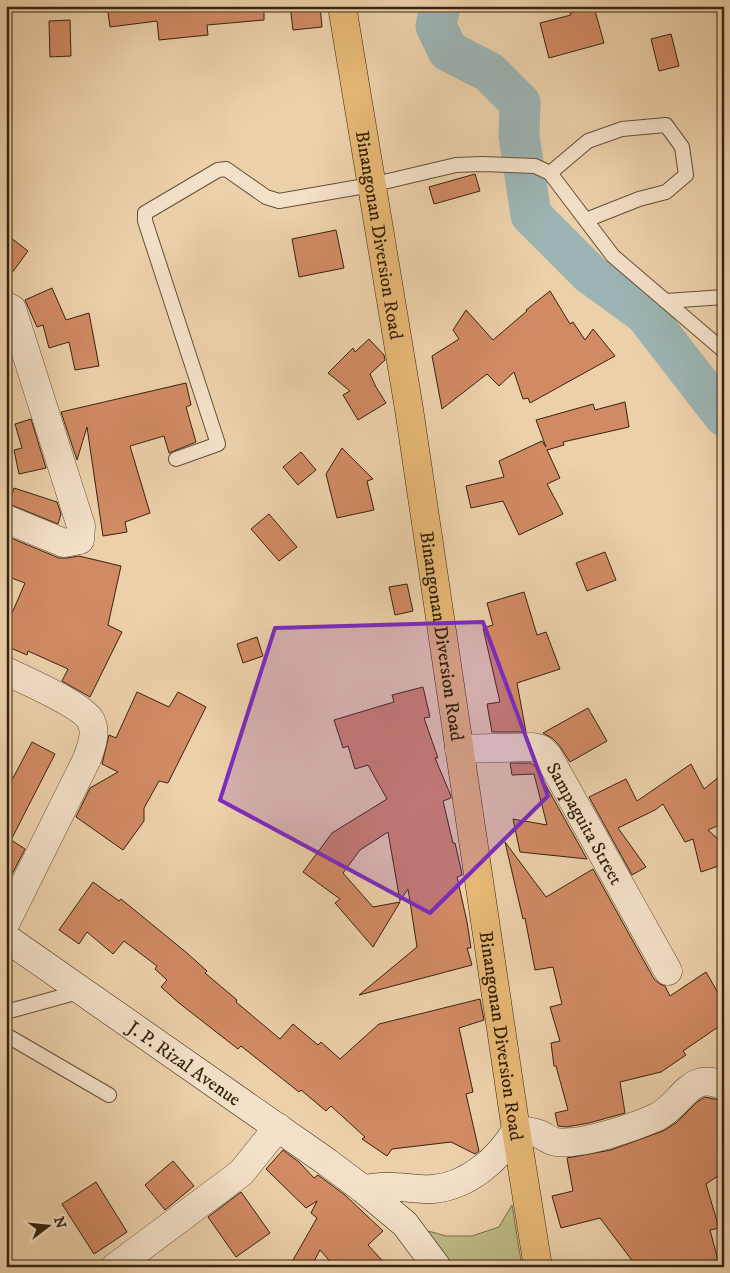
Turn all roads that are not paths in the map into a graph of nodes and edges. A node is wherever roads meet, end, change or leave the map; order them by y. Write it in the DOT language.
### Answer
graph roads {
  1 [pos="342,6"];
  2 [pos="550,174"];
  3 [pos="371,184"];
  4 [pos="586,220"];
  5 [pos="724,297"];
  6 [pos="666,301"];
  7 [pos="6,306"];
  8 [pos="724,351"];
  9 [pos="176,459"];
  10 [pos="6,519"];
  11 [pos="6,671"];
  12 [pos="459,749"];
  13 [pos="6,922"];
  14 [pos="6,938"];
  15 [pos="668,971"];
  16 [pos="82,991"];
  17 [pos="6,1012"];
  18 [pos="6,1035"];
  19 [pos="724,1086"];
  20 [pos="109,1095"];
  21 [pos="278,1127"];
  22 [pos="516,1130"];
  23 [pos="363,1189"];
  24 [pos="115,1267"];
  25 [pos="437,1267"];
  26 [pos="538,1267"];
  1 -- 3 [label="main road, Binangonan Diversion Road"];
  2 -- 3 [label="lane"];
  2 -- 4 [label="lane"];
  2 -- 4 [label="lane"];
  3 -- 9 [label="lane"];
  3 -- 12 [label="main road, Binangonan Diversion Road"];
  4 -- 6 [label="lane"];
  5 -- 6 [label="lane"];
  6 -- 8 [label="lane"];
  7 -- 10 [label="street"];
  11 -- 13 [label="street"];
  12 -- 15 [label="street, Sampaguita Street"];
  12 -- 22 [label="main road, Binangonan Diversion Road"];
  14 -- 16 [label="street, J. P. Rizal Avenue"];
  16 -- 17 [label="lane"];
  16 -- 21 [label="street, J. P. Rizal Avenue"];
  18 -- 20 [label="lane"];
  19 -- 22 [label="street"];
  21 -- 23 [label="street, J. P. Rizal Avenue"];
  21 -- 24 [label="street"];
  22 -- 23 [label="street"];
  22 -- 26 [label="main road, Binangonan Diversion Road"];
  23 -- 25 [label="street, J. P. Rizal Avenue"];
}
